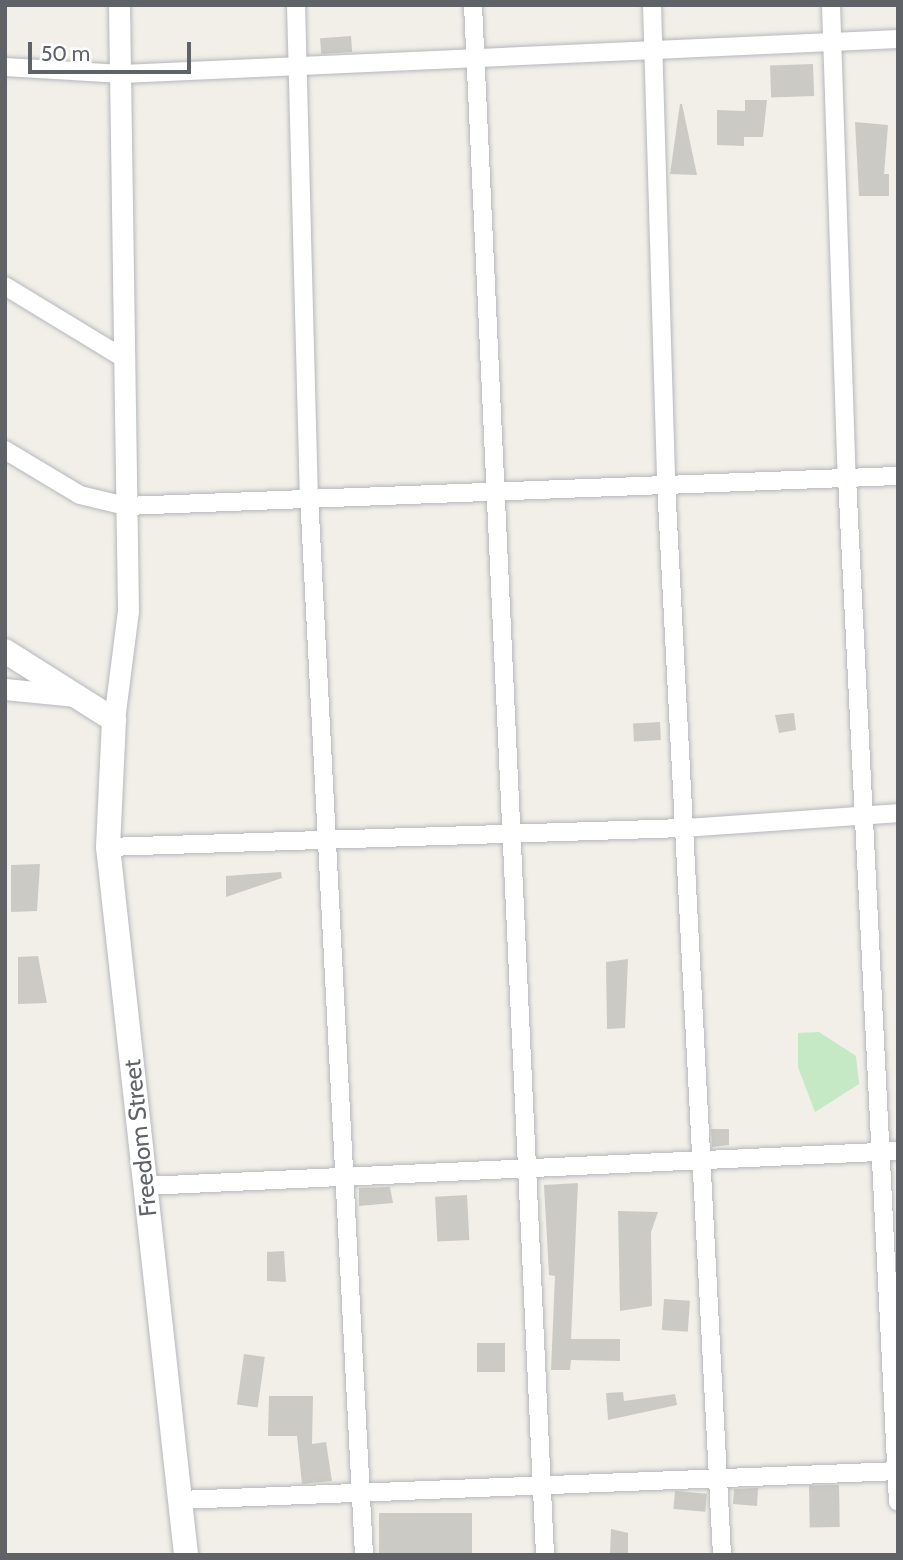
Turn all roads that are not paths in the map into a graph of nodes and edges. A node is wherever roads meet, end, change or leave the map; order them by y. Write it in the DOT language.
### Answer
graph roads {
  1 [pos="119,5"];
  2 [pos="296,5"];
  3 [pos="473,5"];
  4 [pos="652,5"];
  5 [pos="831,5"];
  6 [pos="898,39"];
  7 [pos="833,41"];
  8 [pos="654,53"];
  9 [pos="477,62"];
  10 [pos="5,67"];
  11 [pos="298,67"];
  12 [pos="122,75"];
  13 [pos="5,286"];
  14 [pos="122,357"];
  15 [pos="5,450"];
  16 [pos="898,476"];
  17 [pos="847,478"];
  18 [pos="666,483"];
  19 [pos="496,490"];
  20 [pos="309,495"];
  21 [pos="126,506"];
  22 [pos="5,651"];
  23 [pos="5,689"];
  24 [pos="77,696"];
  25 [pos="114,720"];
  26 [pos="898,813"];
  27 [pos="866,814"];
  28 [pos="685,828"];
  29 [pos="512,836"];
  30 [pos="328,839"];
  31 [pos="108,847"];
  32 [pos="889,1152"];
  33 [pos="700,1163"];
  34 [pos="523,1168"];
  35 [pos="346,1174"];
  36 [pos="146,1186"];
  37 [pos="897,1471"];
  38 [pos="717,1479"];
  39 [pos="541,1487"];
  40 [pos="360,1492"];
  41 [pos="180,1500"];
  42 [pos="898,1502"];
  43 [pos="186,1555"];
  44 [pos="363,1555"];
  45 [pos="545,1555"];
  46 [pos="722,1555"];
  1 -- 12 [label="street"];
  2 -- 11 [label="street"];
  3 -- 9 [label="street"];
  4 -- 8 [label="street"];
  5 -- 7 [label="street"];
  6 -- 7 [label="street"];
  7 -- 8 [label="street"];
  7 -- 17 [label="street"];
  8 -- 9 [label="street"];
  8 -- 18 [label="street"];
  9 -- 11 [label="street"];
  9 -- 19 [label="street"];
  10 -- 12 [label="street"];
  11 -- 12 [label="street"];
  11 -- 20 [label="street"];
  12 -- 14 [label="street"];
  13 -- 14 [label="street"];
  14 -- 21 [label="street"];
  15 -- 21 [label="street"];
  16 -- 17 [label="street"];
  17 -- 18 [label="street"];
  17 -- 27 [label="street"];
  18 -- 19 [label="street"];
  18 -- 28 [label="street"];
  19 -- 20 [label="street"];
  19 -- 29 [label="street"];
  20 -- 21 [label="street"];
  20 -- 30 [label="street"];
  21 -- 25 [label="street"];
  22 -- 24 [label="main road"];
  23 -- 24 [label="street"];
  24 -- 25 [label="main road"];
  25 -- 31 [label="main road, Freedom Street"];
  26 -- 27 [label="street"];
  27 -- 28 [label="street"];
  27 -- 32 [label="street"];
  28 -- 29 [label="street"];
  28 -- 33 [label="street"];
  29 -- 30 [label="street"];
  29 -- 34 [label="street"];
  30 -- 31 [label="street"];
  30 -- 35 [label="street"];
  31 -- 36 [label="main road, Freedom Street"];
  32 -- 33 [label="street"];
  32 -- 37 [label="street"];
  33 -- 34 [label="street"];
  33 -- 38 [label="street"];
  34 -- 35 [label="street"];
  34 -- 39 [label="street"];
  35 -- 36 [label="street"];
  35 -- 40 [label="street"];
  36 -- 41 [label="main road, Freedom Street"];
  37 -- 38 [label="street"];
  37 -- 42 [label="street"];
  38 -- 39 [label="street"];
  38 -- 46 [label="street"];
  39 -- 40 [label="street"];
  39 -- 45 [label="street"];
  40 -- 41 [label="street"];
  40 -- 44 [label="street"];
  41 -- 43 [label="main road, Freedom Street"];
}
